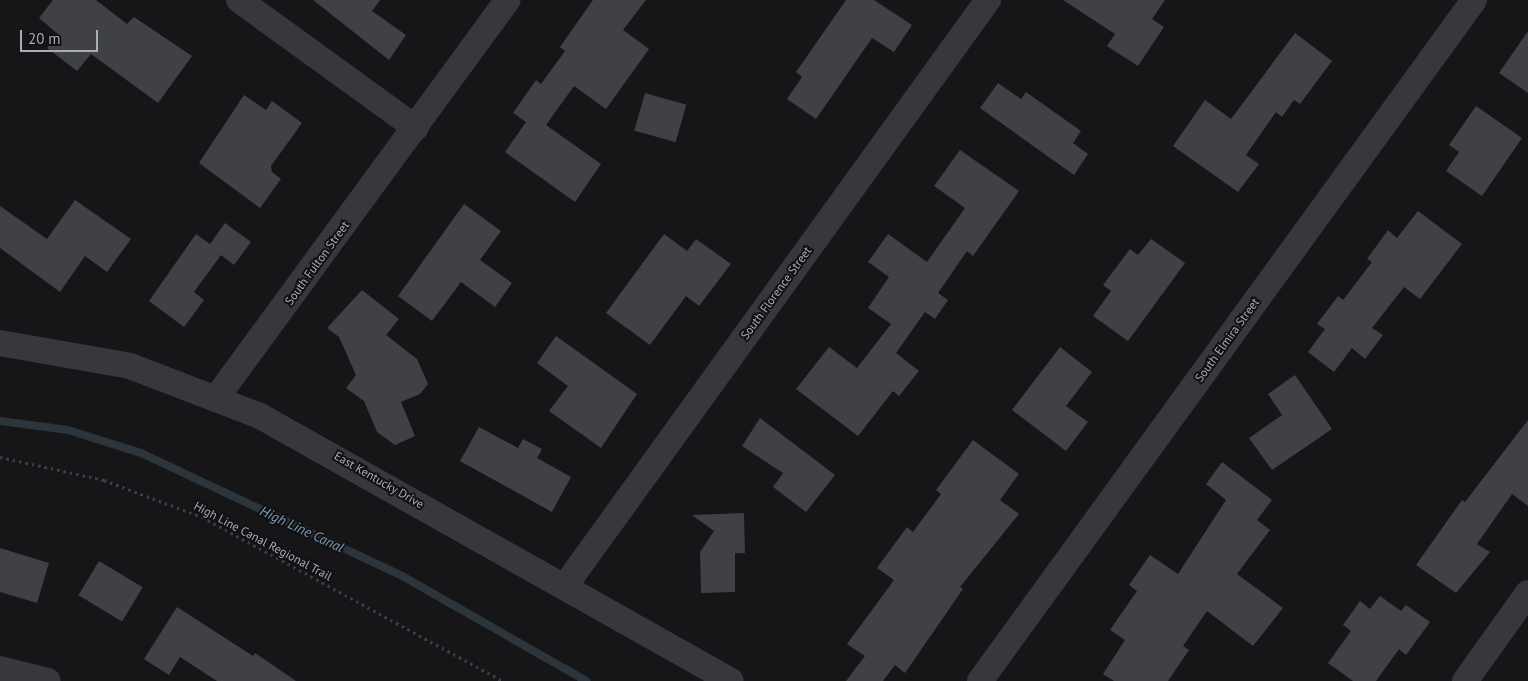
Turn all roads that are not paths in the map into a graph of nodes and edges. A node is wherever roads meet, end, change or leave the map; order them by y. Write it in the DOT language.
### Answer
graph roads {
  1 [pos="239,0"];
  2 [pos="508,0"];
  3 [pos="988,0"];
  4 [pos="1474,0"];
  5 [pos="416,128"];
  6 [pos="0,344"];
  7 [pos="217,398"];
  8 [pos="565,586"];
  9 [pos="1528,593"];
  10 [pos="0,669"];
  11 [pos="48,681"];
  12 [pos="732,681"];
  13 [pos="980,681"];
  14 [pos="1465,681"];
  1 -- 5 [label="street"];
  2 -- 5 [label="street, South Fulton Street"];
  3 -- 8 [label="street, South Florence Street"];
  4 -- 13 [label="street, South Elmira Street"];
  5 -- 7 [label="street, South Fulton Street"];
  6 -- 7 [label="street, East Kentucky Drive"];
  7 -- 8 [label="street, East Kentucky Drive"];
  8 -- 12 [label="street, East Kentucky Drive"];
  9 -- 14 [label="street"];
  10 -- 11 [label="street"];
}
